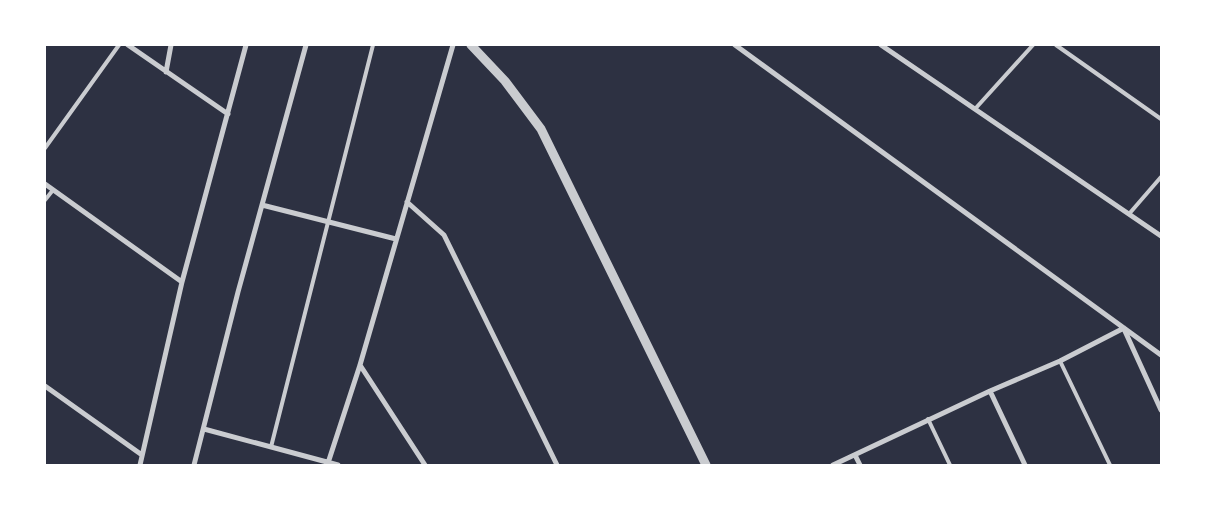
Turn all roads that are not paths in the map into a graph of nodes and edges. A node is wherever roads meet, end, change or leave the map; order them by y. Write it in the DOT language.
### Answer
graph roads {
  1 [pos="119,45"];
  2 [pos="128,45"];
  3 [pos="171,45"];
  4 [pos="246,45"];
  5 [pos="306,45"];
  6 [pos="373,45"];
  7 [pos="453,45"];
  8 [pos="471,45"];
  9 [pos="734,45"];
  10 [pos="881,45"];
  11 [pos="1033,45"];
  12 [pos="1056,45"];
  13 [pos="166,72"];
  14 [pos="975,109"];
  15 [pos="228,114"];
  16 [pos="1161,119"];
  17 [pos="45,148"];
  18 [pos="1161,177"];
  19 [pos="45,184"];
  20 [pos="53,190"];
  21 [pos="45,200"];
  22 [pos="406,202"];
  23 [pos="262,205"];
  24 [pos="1129,214"];
  25 [pos="328,220"];
  26 [pos="1161,236"];
  27 [pos="396,239"];
  28 [pos="182,282"];
  29 [pos="1124,328"];
  30 [pos="1161,355"];
  31 [pos="1060,361"];
  32 [pos="360,365"];
  33 [pos="45,386"];
  34 [pos="990,391"];
  35 [pos="1161,410"];
  36 [pos="928,419"];
  37 [pos="204,429"];
  38 [pos="271,448"];
  39 [pos="142,455"];
  40 [pos="855,455"];
  41 [pos="328,462"];
  42 [pos="140,465"];
  43 [pos="194,465"];
  44 [pos="338,465"];
  45 [pos="425,465"];
  46 [pos="557,465"];
  47 [pos="706,465"];
  48 [pos="833,465"];
  49 [pos="860,465"];
  50 [pos="950,465"];
  51 [pos="1025,465"];
  52 [pos="1110,465"];
  1 -- 17 [label="lane"];
  2 -- 13 [label="street"];
  3 -- 13 [label="street"];
  4 -- 15 [label="street"];
  5 -- 23 [label="street"];
  6 -- 25 [label="lane"];
  7 -- 22 [label="street"];
  8 -- 47 [label="street"];
  9 -- 29 [label="street"];
  10 -- 14 [label="street"];
  11 -- 14 [label="lane"];
  12 -- 16 [label="lane"];
  13 -- 15 [label="street"];
  14 -- 24 [label="street"];
  15 -- 28 [label="street"];
  18 -- 24 [label="lane"];
  19 -- 20 [label="street"];
  20 -- 21 [label="lane"];
  20 -- 28 [label="street"];
  22 -- 27 [label="street"];
  22 -- 46 [label="street"];
  23 -- 25 [label="street"];
  23 -- 37 [label="street"];
  24 -- 26 [label="street"];
  25 -- 27 [label="street"];
  25 -- 38 [label="lane"];
  27 -- 32 [label="street"];
  28 -- 39 [label="street"];
  29 -- 30 [label="street"];
  29 -- 31 [label="street"];
  29 -- 35 [label="street"];
  31 -- 34 [label="street"];
  31 -- 52 [label="lane"];
  32 -- 41 [label="street"];
  32 -- 45 [label="street"];
  33 -- 39 [label="street"];
  34 -- 36 [label="street"];
  34 -- 51 [label="street"];
  36 -- 40 [label="street"];
  36 -- 50 [label="lane"];
  37 -- 38 [label="street"];
  37 -- 43 [label="street"];
  38 -- 41 [label="street"];
  39 -- 42 [label="street"];
  40 -- 48 [label="street"];
  40 -- 49 [label="street"];
  41 -- 44 [label="street"];
}
